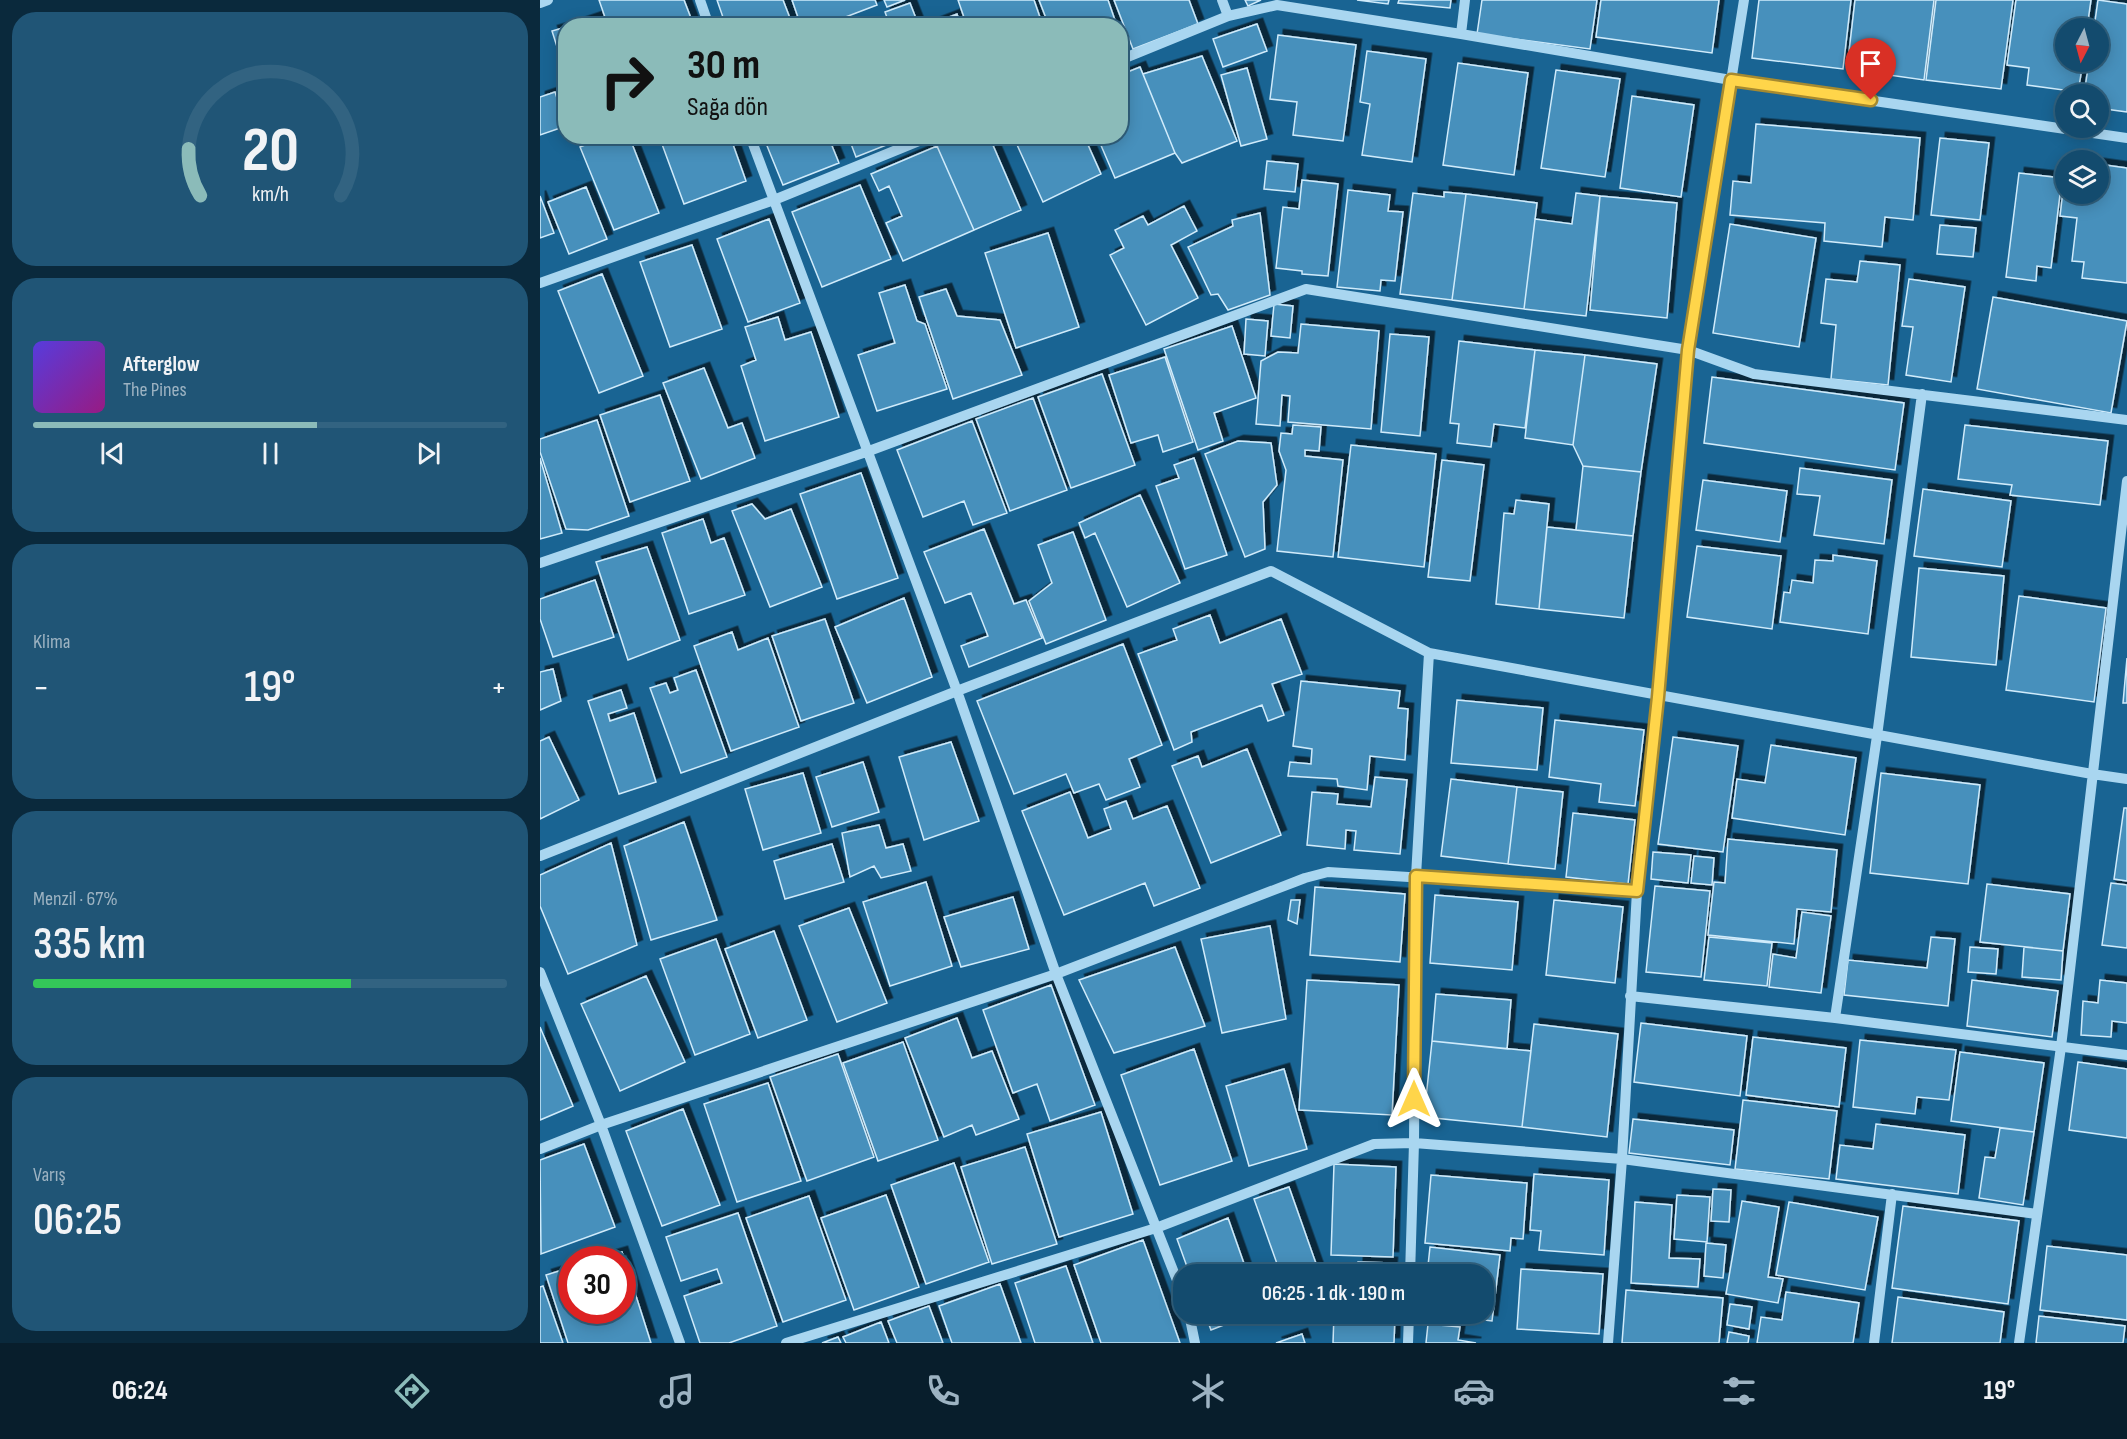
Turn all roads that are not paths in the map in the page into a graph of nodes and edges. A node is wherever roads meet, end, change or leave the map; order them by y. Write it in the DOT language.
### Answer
graph roads {
  1 [pos="548,0"];
  2 [pos="700,0"];
  3 [pos="1222,0"];
  4 [pos="1466,0"];
  5 [pos="1744,0"];
  6 [pos="540,3"];
  7 [pos="1228,16"];
  8 [pos="706,18"];
  9 [pos="1461,34"];
  10 [pos="1128,57"];
  11 [pos="1731,80"];
  12 [pos="2127,138"];
  13 [pos="753,144"];
  14 [pos="911,144"];
  15 [pos="774,200"];
  16 [pos="540,283"];
  17 [pos="1688,350"];
  18 [pos="1923,394"];
  19 [pos="2127,420"];
  20 [pos="869,450"];
  21 [pos="2127,481"];
  22 [pos="540,563"];
  23 [pos="1429,653"];
  24 [pos="957,691"];
  25 [pos="1658,697"];
  26 [pos="1877,736"];
  27 [pos="2092,774"];
  28 [pos="2127,779"];
  29 [pos="540,856"];
  30 [pos="1416,876"];
  31 [pos="1637,891"];
  32 [pos="540,972"];
  33 [pos="1056,974"];
  34 [pos="1630,996"];
  35 [pos="1835,1018"];
  36 [pos="2061,1047"];
  37 [pos="2127,1056"];
  38 [pos="601,1125"];
  39 [pos="1414,1143"];
  40 [pos="540,1149"];
  41 [pos="1622,1159"];
  42 [pos="1892,1194"];
  43 [pos="2037,1214"];
  44 [pos="1156,1228"];
  45 [pos="1410,1264"];
  46 [pos="1173,1270"];
  47 [pos="1190,1324"];
  48 [pos="1409,1324"];
  49 [pos="680,1343"];
  50 [pos="786,1343"];
  51 [pos="1195,1343"];
  52 [pos="1408,1343"];
  53 [pos="1608,1343"];
  54 [pos="1874,1343"];
  55 [pos="2019,1343"];
  1 -- 6 [label="street"];
  2 -- 8 [label="street"];
  3 -- 7 [label="street"];
  4 -- 9 [label="street"];
  5 -- 11 [label="street"];
  7 -- 9 [label="street"];
  7 -- 10 [label="street"];
  9 -- 11 [label="street"];
  11 -- 12 [label="street"];
  11 -- 17 [label="street"];
  13 -- 15 [label="street"];
  14 -- 15 [label="street"];
  15 -- 16 [label="street"];
  15 -- 20 [label="street"];
  17 -- 18 [label="street"];
  17 -- 20 [label="street"];
  17 -- 25 [label="street"];
  18 -- 19 [label="street"];
  18 -- 26 [label="street"];
  20 -- 22 [label="street"];
  20 -- 24 [label="street"];
  21 -- 27 [label="street"];
  23 -- 24 [label="street"];
  23 -- 25 [label="street"];
  23 -- 30 [label="street"];
  24 -- 29 [label="street"];
  24 -- 33 [label="street"];
  25 -- 26 [label="street"];
  25 -- 31 [label="street"];
  26 -- 27 [label="street"];
  26 -- 35 [label="street"];
  27 -- 28 [label="street"];
  27 -- 36 [label="street"];
  30 -- 31 [label="street"];
  30 -- 33 [label="street"];
  30 -- 39 [label="street"];
  31 -- 34 [label="street"];
  32 -- 38 [label="street"];
  33 -- 38 [label="street"];
  33 -- 44 [label="street"];
  34 -- 35 [label="street"];
  34 -- 41 [label="street"];
  35 -- 36 [label="street"];
  36 -- 37 [label="street"];
  36 -- 43 [label="street"];
  38 -- 40 [label="street"];
  38 -- 49 [label="street"];
  39 -- 41 [label="street"];
  39 -- 44 [label="street"];
  39 -- 45 [label="street"];
  41 -- 42 [label="street"];
  41 -- 53 [label="street"];
  42 -- 43 [label="street"];
  42 -- 54 [label="street"];
  43 -- 55 [label="street"];
  44 -- 46 [label="street"];
  44 -- 50 [label="street"];
  47 -- 51 [label="street"];
  48 -- 52 [label="street"];
}
